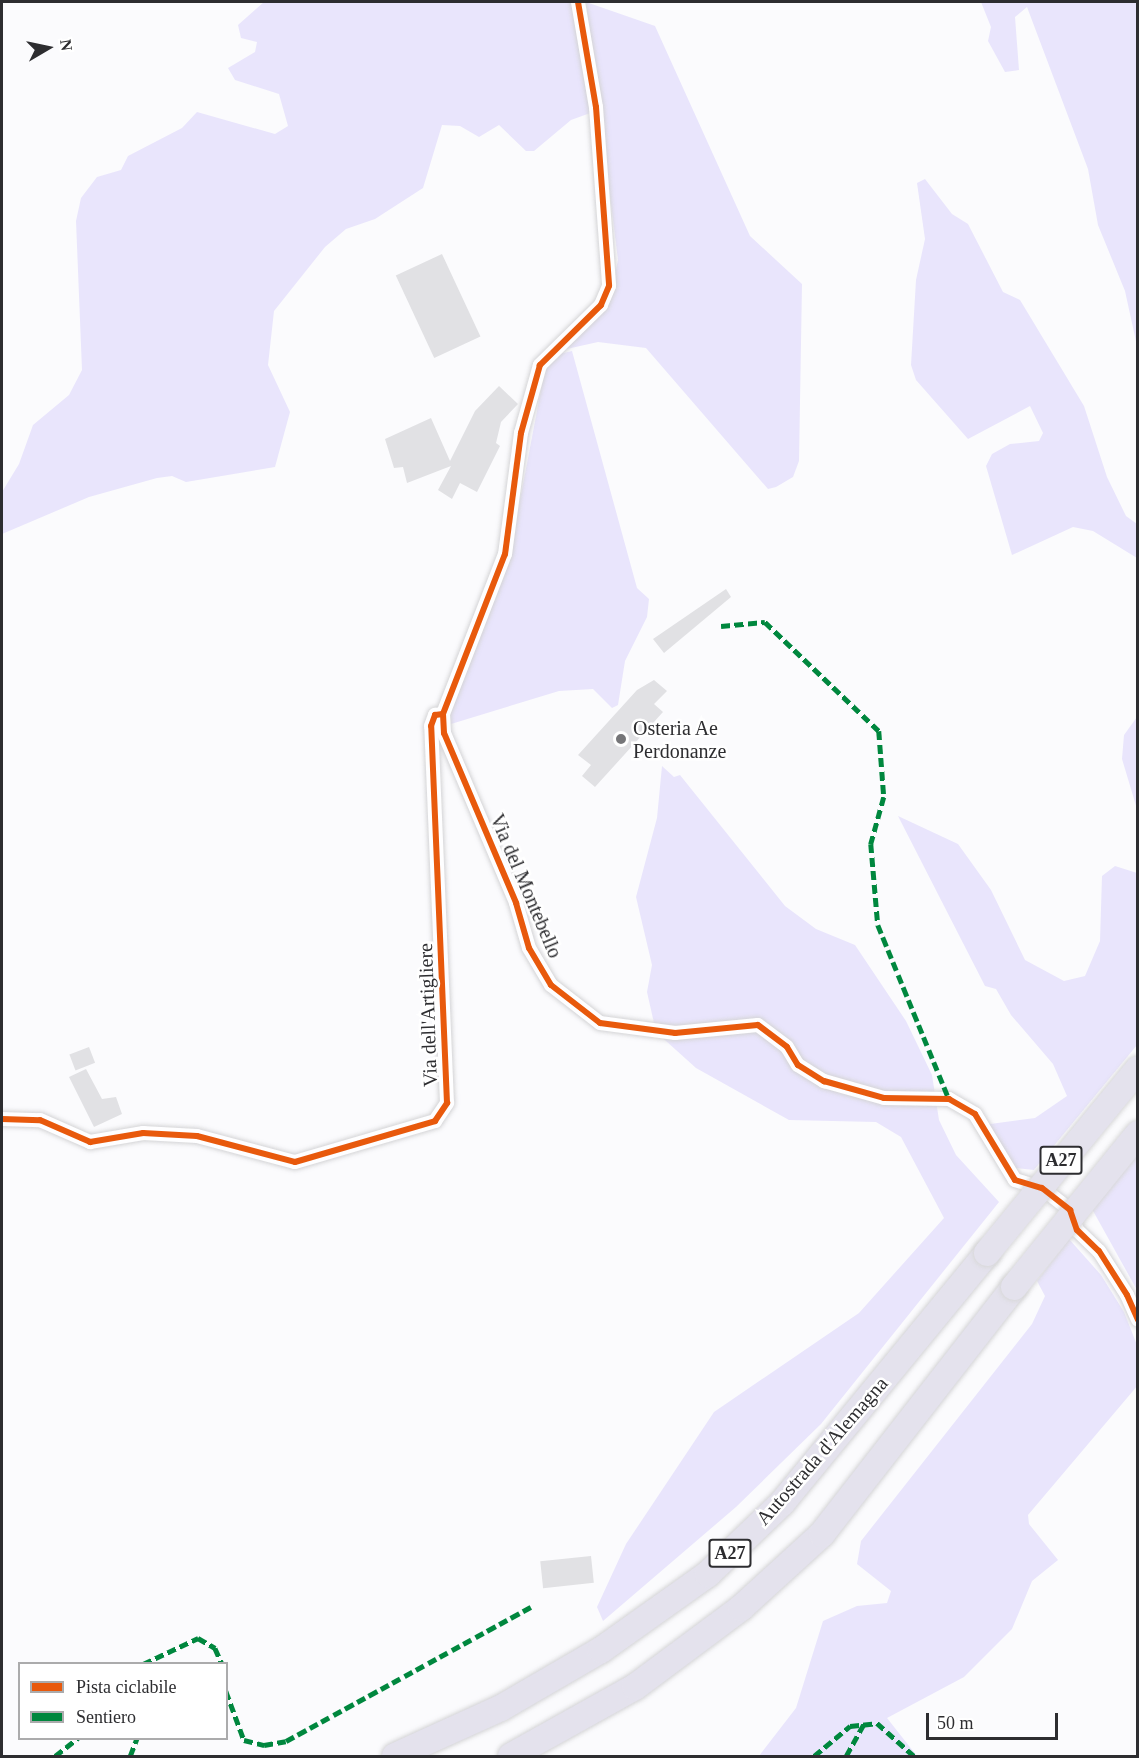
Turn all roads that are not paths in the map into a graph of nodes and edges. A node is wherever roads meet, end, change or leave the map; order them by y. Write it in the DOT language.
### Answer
graph roads {
  1 [pos="578,2"];
  2 [pos="443,714"];
  3 [pos="1137,1069"];
  4 [pos="2,1119"];
  5 [pos="1137,1134"];
  6 [pos="1137,1320"];
  7 [pos="395,1756"];
  8 [pos="511,1756"];
  1 -- 2 [label="street"];
  2 -- 4 [label="street, Via dell'Artigliere"];
  2 -- 6 [label="street, Via del Montebello"];
  3 -- 7 [label="highway, Autostrada d'Alemagna / A27, bridge"];
  5 -- 8 [label="highway, A27, bridge"];
}
